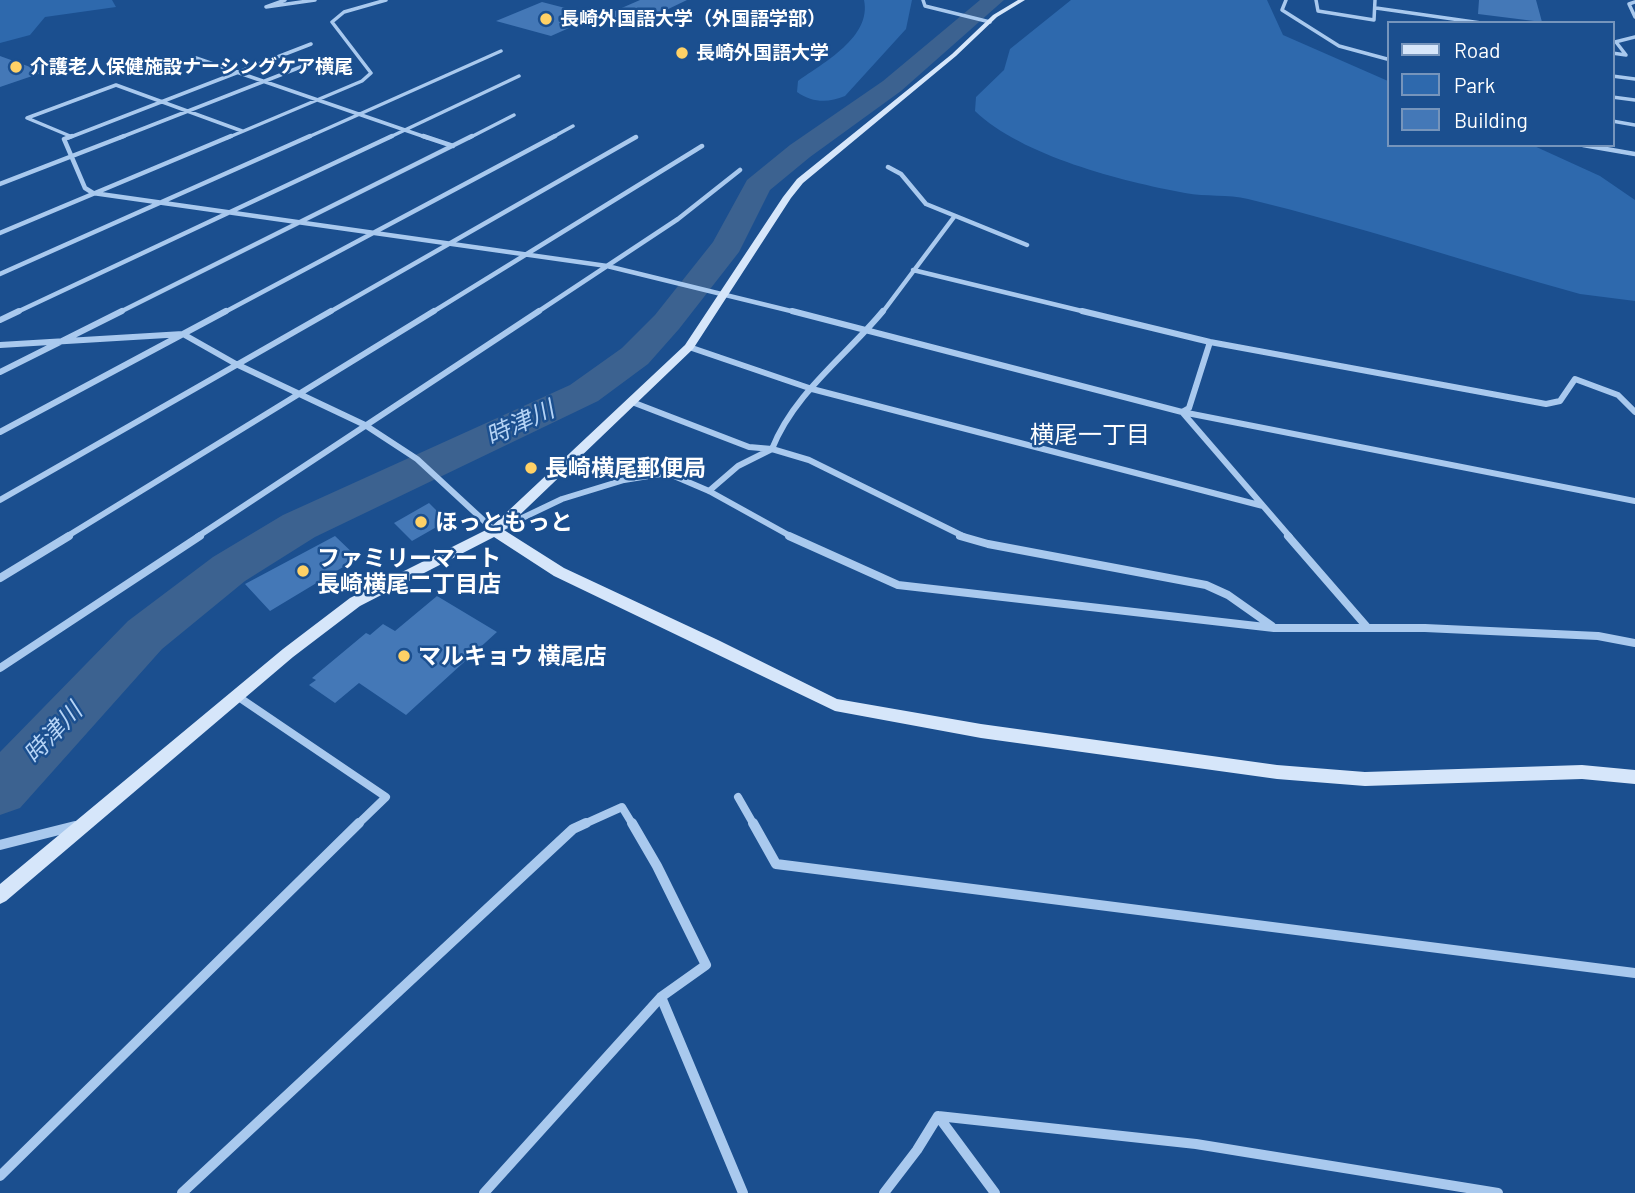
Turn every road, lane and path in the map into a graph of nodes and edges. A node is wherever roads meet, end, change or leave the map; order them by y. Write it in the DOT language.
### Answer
graph roads {
  1 [pos="285,0"];
  2 [pos="315,0"];
  3 [pos="386,0"];
  4 [pos="923,0"];
  5 [pos="1022,0"];
  6 [pos="1286,0"];
  7 [pos="1316,0"];
  8 [pos="1376,0"];
  9 [pos="1635,2"];
  10 [pos="1376,8"];
  11 [pos="1635,17"];
  12 [pos="1467,21"];
  13 [pos="990,22"];
  14 [pos="1635,37"];
  15 [pos="1614,42"];
  16 [pos="311,44"];
  17 [pos="501,51"];
  18 [pos="1614,53"];
  19 [pos="195,58"];
  20 [pos="1386,59"];
  21 [pos="316,61"];
  22 [pos="239,72"];
  23 [pos="519,76"];
  24 [pos="1614,76"];
  25 [pos="1635,79"];
  26 [pos="263,81"];
  27 [pos="1614,97"];
  28 [pos="317,99"];
  29 [pos="1635,100"];
  30 [pos="160,101"];
  31 [pos="187,111"];
  32 [pos="360,115"];
  33 [pos="514,115"];
  34 [pos="1614,121"];
  35 [pos="1635,125"];
  36 [pos="573,127"];
  37 [pos="406,130"];
  38 [pos="242,132"];
  39 [pos="70,136"];
  40 [pos="636,137"];
  41 [pos="453,146"];
  42 [pos="702,146"];
  43 [pos="1595,147"];
  44 [pos="1635,154"];
  45 [pos="69,157"];
  46 [pos="888,167"];
  47 [pos="740,170"];
  48 [pos="0,184"];
  49 [pos="93,193"];
  50 [pos="161,202"];
  51 [pos="231,211"];
  52 [pos="954,216"];
  53 [pos="302,222"];
  54 [pos="0,233"];
  55 [pos="375,234"];
  56 [pos="454,243"];
  57 [pos="1027,245"];
  58 [pos="529,254"];
  59 [pos="607,265"];
  60 [pos="913,270"];
  61 [pos="0,274"];
  62 [pos="722,293"];
  63 [pos="0,320"];
  64 [pos="867,330"];
  65 [pos="183,334"];
  66 [pos="62,341"];
  67 [pos="1210,342"];
  68 [pos="0,345"];
  69 [pos="689,347"];
  70 [pos="236,364"];
  71 [pos="0,372"];
  72 [pos="812,389"];
  73 [pos="299,394"];
  74 [pos="632,402"];
  75 [pos="1182,412"];
  76 [pos="1635,412"];
  77 [pos="365,425"];
  78 [pos="0,432"];
  79 [pos="772,449"];
  80 [pos="709,491"];
  81 [pos="0,500"];
  82 [pos="1635,501"];
  83 [pos="1263,506"];
  84 [pos="495,531"];
  85 [pos="0,578"];
  86 [pos="1367,627"];
  87 [pos="1274,628"];
  88 [pos="1635,643"];
  89 [pos="0,668"];
  90 [pos="237,696"];
  91 [pos="1635,777"];
  92 [pos="738,797"];
  93 [pos="89,822"];
  94 [pos="0,845"];
  95 [pos="0,895"];
  96 [pos="1635,973"];
  97 [pos="661,997"];
  98 [pos="938,1116"];
  99 [pos="0,1176"];
  100 [pos="182,1193"];
  101 [pos="484,1193"];
  102 [pos="743,1193"];
  103 [pos="884,1193"];
  104 [pos="995,1193"];
  105 [pos="1498,1193"];
  1 -- 2 [label="street"];
  3 -- 28 [label="street"];
  4 -- 13 [label="street"];
  5 -- 13 [label="street"];
  6 -- 20 [label="street"];
  7 -- 10 [label="street"];
  8 -- 10 [label="street"];
  9 -- 11 [label="street"];
  10 -- 12 [label="street"];
  13 -- 62 [label="street"];
  14 -- 15 [label="street"];
  15 -- 18 [label="street"];
  16 -- 22 [label="street"];
  17 -- 32 [label="street"];
  19 -- 22 [label="street"];
  21 -- 26 [label="street"];
  22 -- 26 [label="street"];
  22 -- 30 [label="street"];
  23 -- 37 [label="street"];
  24 -- 25 [label="street"];
  26 -- 28 [label="street"];
  26 -- 31 [label="street"];
  27 -- 29 [label="street"];
  28 -- 32 [label="street"];
  28 -- 38 [label="street"];
  30 -- 31 [label="street"];
  30 -- 39 [label="street"];
  30 -- 39 [label="street"];
  31 -- 38 [label="street"];
  31 -- 45 [label="street"];
  32 -- 37 [label="street"];
  32 -- 50 [label="street"];
  33 -- 41 [label="street"];
  34 -- 35 [label="street"];
  36 -- 55 [label="street"];
  37 -- 41 [label="street"];
  37 -- 51 [label="street"];
  38 -- 49 [label="street"];
  39 -- 45 [label="street"];
  40 -- 56 [label="street"];
  41 -- 53 [label="street"];
  42 -- 58 [label="street"];
  43 -- 44 [label="street"];
  45 -- 48 [label="street"];
  45 -- 49 [label="street"];
  46 -- 52 [label="street"];
  47 -- 59 [label="street"];
  49 -- 50 [label="street"];
  49 -- 54 [label="street"];
  50 -- 51 [label="street"];
  50 -- 61 [label="street"];
  51 -- 53 [label="street"];
  51 -- 63 [label="street"];
  52 -- 57 [label="street"];
  52 -- 60 [label="street"];
  53 -- 55 [label="street"];
  53 -- 66 [label="street"];
  55 -- 56 [label="street"];
  55 -- 65 [label="street"];
  56 -- 58 [label="street"];
  56 -- 70 [label="street"];
  58 -- 59 [label="street"];
  58 -- 73 [label="street"];
  59 -- 62 [label="street"];
  59 -- 77 [label="street"];
  60 -- 64 [label="street"];
  60 -- 67 [label="street"];
  62 -- 64 [label="street"];
  62 -- 69 [label="street"];
  64 -- 72 [label="street"];
  64 -- 75 [label="street"];
  65 -- 66 [label="street"];
  65 -- 70 [label="street"];
  65 -- 78 [label="street"];
  66 -- 68 [label="street"];
  66 -- 71 [label="street"];
  67 -- 75 [label="street"];
  67 -- 76 [label="street"];
  69 -- 72 [label="street"];
  69 -- 74 [label="street"];
  70 -- 73 [label="street"];
  70 -- 81 [label="street"];
  72 -- 79 [label="street"];
  72 -- 83 [label="street"];
  73 -- 77 [label="street"];
  73 -- 85 [label="street"];
  74 -- 79 [label="street"];
  74 -- 84 [label="street"];
  75 -- 82 [label="street"];
  75 -- 83 [label="street"];
  77 -- 84 [label="street"];
  77 -- 89 [label="street"];
  79 -- 80 [label="street"];
  79 -- 87 [label="street"];
  80 -- 84 [label="street"];
  80 -- 87 [label="street"];
  83 -- 86 [label="street"];
  84 -- 90 [label="street"];
  84 -- 91 [label="street"];
  86 -- 87 [label="street"];
  86 -- 88 [label="street"];
  90 -- 93 [label="street"];
  90 -- 99 [label="street"];
  92 -- 96 [label="street"];
  93 -- 94 [label="street"];
  93 -- 95 [label="street"];
  97 -- 100 [label="street"];
  97 -- 101 [label="street"];
  97 -- 102 [label="street"];
  98 -- 103 [label="street"];
  98 -- 104 [label="street"];
  98 -- 105 [label="street"];
}
